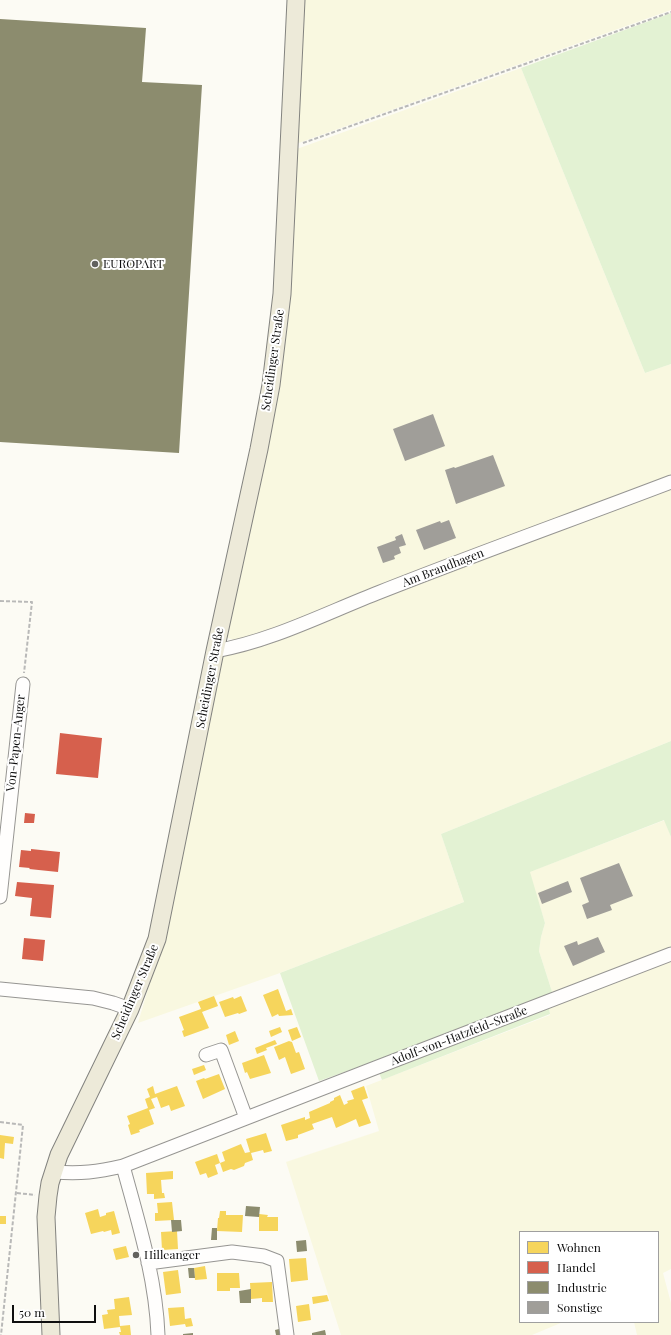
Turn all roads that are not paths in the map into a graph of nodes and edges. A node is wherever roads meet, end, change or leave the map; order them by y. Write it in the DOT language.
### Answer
graph roads {
  1 [pos="296,0"];
  2 [pos="671,482"];
  3 [pos="215,651"];
  4 [pos="23,684"];
  5 [pos="0,897"];
  6 [pos="671,954"];
  7 [pos="0,989"];
  8 [pos="130,1009"];
  9 [pos="206,1055"];
  10 [pos="246,1118"];
  11 [pos="123,1166"];
  12 [pos="54,1172"];
  13 [pos="148,1263"];
  14 [pos="51,1335"];
  15 [pos="158,1335"];
  16 [pos="287,1335"];
  1 -- 3 [label="main road, Scheidinger Straße"];
  2 -- 3 [label="street, Am Brandhagen"];
  3 -- 8 [label="main road, Scheidinger Straße"];
  4 -- 5 [label="street, Von-Papen-Anger"];
  6 -- 10 [label="street, Adolf-von-Hatzfeld-Straße"];
  7 -- 8 [label="street"];
  8 -- 12 [label="main road, Scheidinger Straße"];
  9 -- 10 [label="street"];
  10 -- 11 [label="street, Adolf-von-Hatzfeld-Straße"];
  11 -- 12 [label="street, Adolf-von-Hatzfeld-Straße"];
  11 -- 13 [label="street"];
  12 -- 14 [label="main road, Scheidinger Straße"];
  13 -- 15 [label="street"];
  13 -- 16 [label="street"];
}
